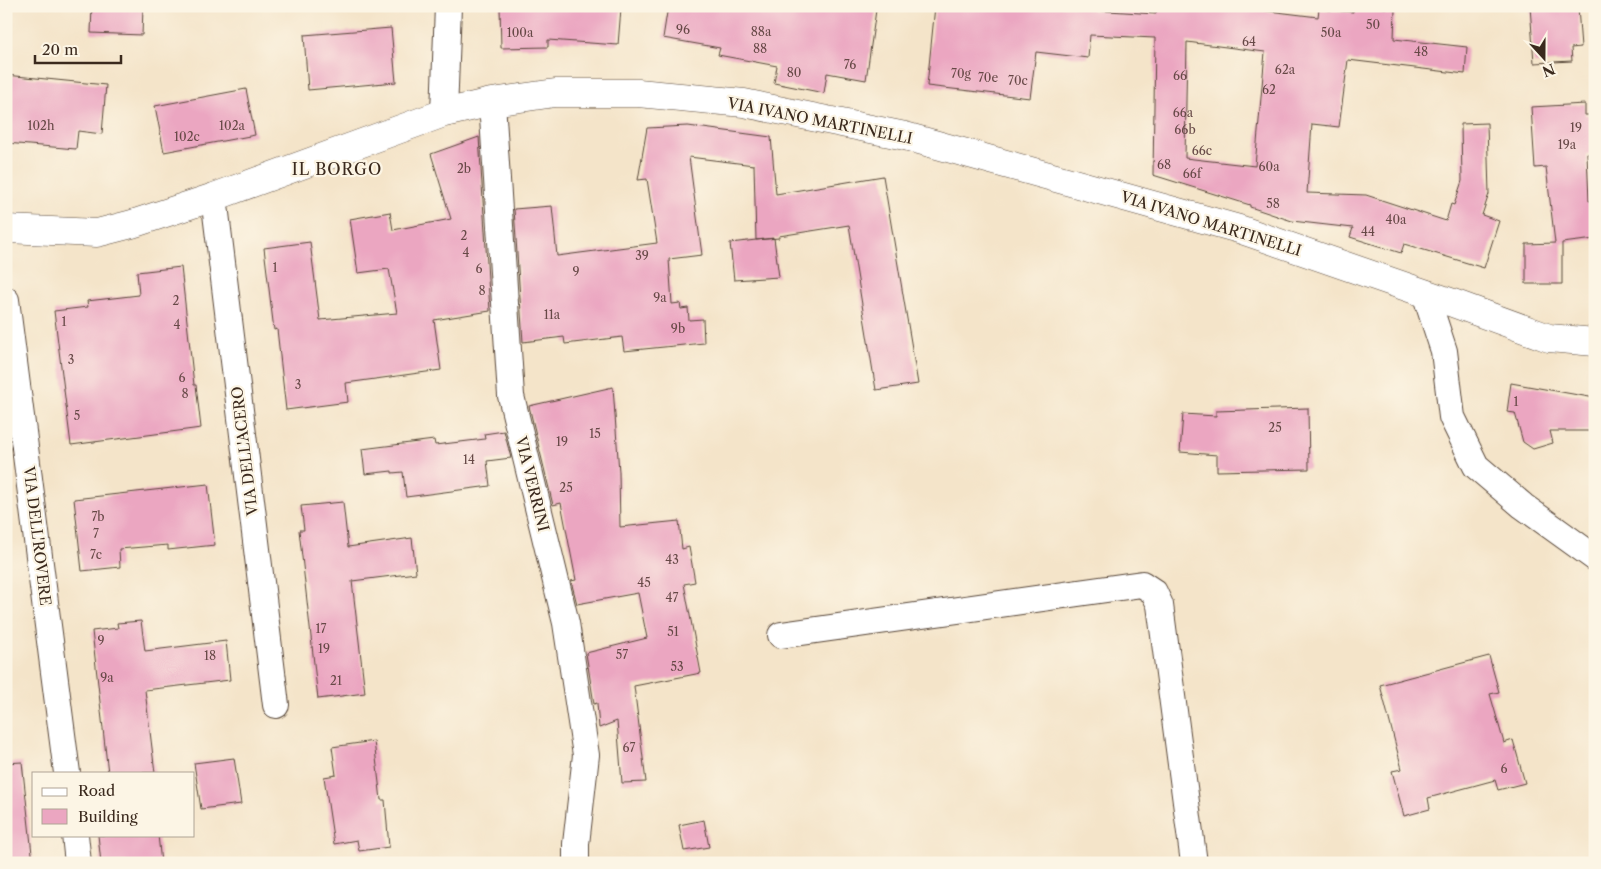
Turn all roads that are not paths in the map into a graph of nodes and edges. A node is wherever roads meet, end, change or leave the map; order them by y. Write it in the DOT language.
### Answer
graph roads {
  1 [pos="448,6"];
  2 [pos="492,102"];
  3 [pos="444,113"];
  4 [pos="214,197"];
  5 [pos="6,229"];
  6 [pos="1425,293"];
  7 [pos="6,300"];
  8 [pos="1595,342"];
  9 [pos="1595,558"];
  10 [pos="782,635"];
  11 [pos="276,705"];
  12 [pos="67,772"];
  13 [pos="75,836"];
  14 [pos="78,863"];
  15 [pos="576,863"];
  16 [pos="1194,863"];
  1 -- 3 [label="street"];
  2 -- 3 [label="street, VIA IVANO MARTINELLI"];
  2 -- 6 [label="street, VIA IVANO MARTINELLI"];
  2 -- 15 [label="street, VIA VERRINI"];
  3 -- 4 [label="street, VIA IVANO MARTINELLI"];
  4 -- 5 [label="street, VIA IVANO MARTINELLI"];
  4 -- 11 [label="street, VIA DELL'ACERO"];
  6 -- 8 [label="street, VIA IVANO MARTINELLI"];
  6 -- 9 [label="street"];
  7 -- 12 [label="street, VIA DELL'ROVERE"];
  10 -- 16 [label="street"];
  13 -- 14 [label="street"];
}
